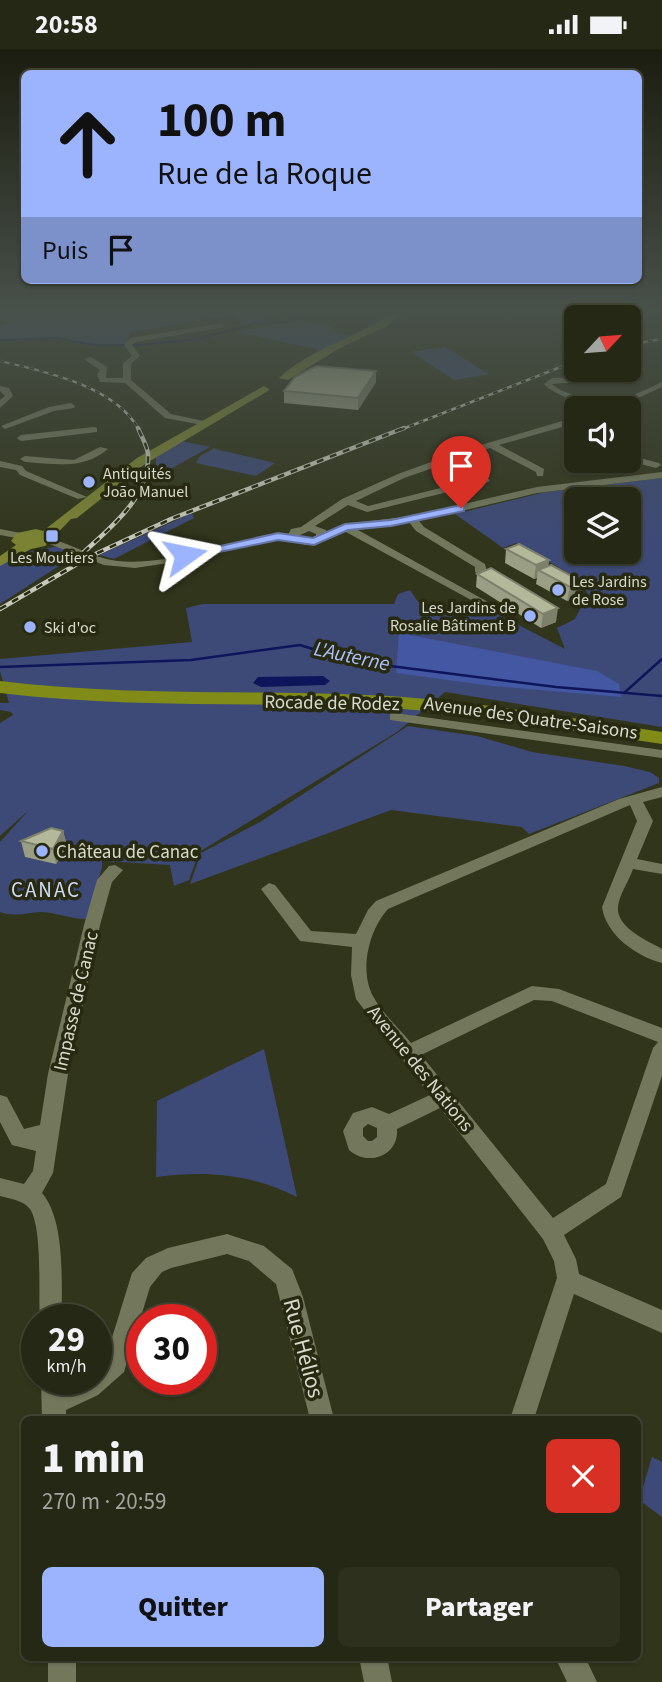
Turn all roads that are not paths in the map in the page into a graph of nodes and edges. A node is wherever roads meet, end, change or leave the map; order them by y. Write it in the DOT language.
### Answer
graph roads {
  1 [pos="0,388"];
  2 [pos="135,388"];
  3 [pos="265,388"];
  4 [pos="553,388"];
  5 [pos="653,388"];
  6 [pos="569,396"];
  7 [pos="636,396"];
  8 [pos="47,397"];
  9 [pos="0,405"];
  10 [pos="71,406"];
  11 [pos="52,409"];
  12 [pos="197,424"];
  13 [pos="564,424"];
  14 [pos="94,430"];
  15 [pos="4,433"];
  16 [pos="21,440"];
  17 [pos="494,446"];
  18 [pos="103,449"];
  19 [pos="641,462"];
  20 [pos="0,464"];
  21 [pos="22,464"];
  22 [pos="660,468"];
  23 [pos="540,474"];
  24 [pos="485,480"];
  25 [pos="91,499"];
  26 [pos="346,501"];
  27 [pos="412,519"];
  28 [pos="315,529"];
  29 [pos="340,529"];
  30 [pos="0,532"];
  31 [pos="293,536"];
  32 [pos="34,538"];
  33 [pos="0,557"];
  34 [pos="0,562"];
  35 [pos="481,572"];
  36 [pos="484,604"];
  37 [pos="0,687"];
  38 [pos="0,697"];
  39 [pos="160,707"];
  40 [pos="395,717"];
  41 [pos="662,738"];
  42 [pos="654,749"];
  43 [pos="662,754"];
  44 [pos="662,763"];
  45 [pos="662,792"];
  46 [pos="634,799"];
  47 [pos="627,863"];
  48 [pos="662,869"];
  49 [pos="115,870"];
  50 [pos="269,889"];
  51 [pos="362,941"];
  52 [pos="662,957"];
  53 [pos="662,1036"];
  54 [pos="662,1048"];
  55 [pos="408,1053"];
  56 [pos="444,1097"];
  57 [pos="0,1103"];
  58 [pos="386,1125"];
  59 [pos="48,1137"];
  60 [pos="0,1187"];
  61 [pos="29,1195"];
  62 [pos="551,1232"];
  63 [pos="578,1285"];
  64 [pos="50,1304"];
  65 [pos="662,1322"];
  66 [pos="54,1411"];
  67 [pos="320,1414"];
  68 [pos="523,1416"];
  69 [pos="62,1661"];
  70 [pos="374,1661"];
  71 [pos="571,1661"];
  72 [pos="62,1682"];
  73 [pos="378,1682"];
  74 [pos="583,1682"];
  1 -- 9 [label="street"];
  2 -- 12 [label="street"];
  3 -- 12 [label="main road"];
  4 -- 6 [label="street"];
  5 -- 7 [label="street"];
  8 -- 11 [label="street"];
  10 -- 11 [label="street"];
  11 -- 15 [label="street"];
  12 -- 25 [label="main road"];
  13 -- 17 [label="street"];
  14 -- 16 [label="street"];
  15 -- 16 [label="street"];
  15 -- 16 [label="street"];
  16 -- 21 [label="street"];
  17 -- 23 [label="street"];
  17 -- 26 [label="street"];
  18 -- 21 [label="street"];
  19 -- 22 [label="street"];
  20 -- 21 [label="street"];
  21 -- 25 [label="street"];
  22 -- 27 [label="street"];
  24 -- 26 [label="street"];
  25 -- 32 [label="main road"];
  26 -- 28 [label="street"];
  27 -- 29 [label="street"];
  27 -- 35 [label="street"];
  28 -- 29 [label="street"];
  28 -- 31 [label="street"];
  28 -- 31 [label="street"];
  29 -- 36 [label="street"];
  30 -- 32 [label="street"];
  31 -- 32 [label="street"];
  32 -- 33 [label="main road"];
  32 -- 34 [label="main road"];
  37 -- 41 [label="highway, Rocade de Rodez"];
  38 -- 39 [label="highway, Rocade de Rodez"];
  39 -- 40 [label="highway"];
  39 -- 42 [label="highway, Rocade de Rodez"];
  40 -- 42 [label="street, Avenue des Quatre-Saisons"];
  42 -- 43 [label="street, Avenue des Quatre-Saisons"];
  42 -- 44 [label="street"];
  45 -- 46 [label="street, Avenue des Nations"];
  46 -- 47 [label="street"];
  46 -- 51 [label="street, Avenue des Nations"];
  47 -- 48 [label="street"];
  47 -- 52 [label="street"];
  49 -- 59 [label="street, Impasse de Canac"];
  50 -- 51 [label="street"];
  51 -- 55 [label="street, Avenue des Nations"];
  53 -- 55 [label="street"];
  54 -- 62 [label="street"];
  55 -- 56 [label="street, Avenue des Nations"];
  56 -- 58 [label="street"];
  56 -- 62 [label="street, Avenue des Nations"];
  57 -- 59 [label="street"];
  59 -- 61 [label="street, Impasse de Canac"];
  60 -- 61 [label="street"];
  61 -- 64 [label="street"];
  62 -- 68 [label="street, Avenue des Nations"];
  63 -- 65 [label="street"];
  66 -- 67 [label="street, Rue Hélios"];
  69 -- 72 [label="street"];
  70 -- 73 [label="street"];
  71 -- 74 [label="street"];
}
